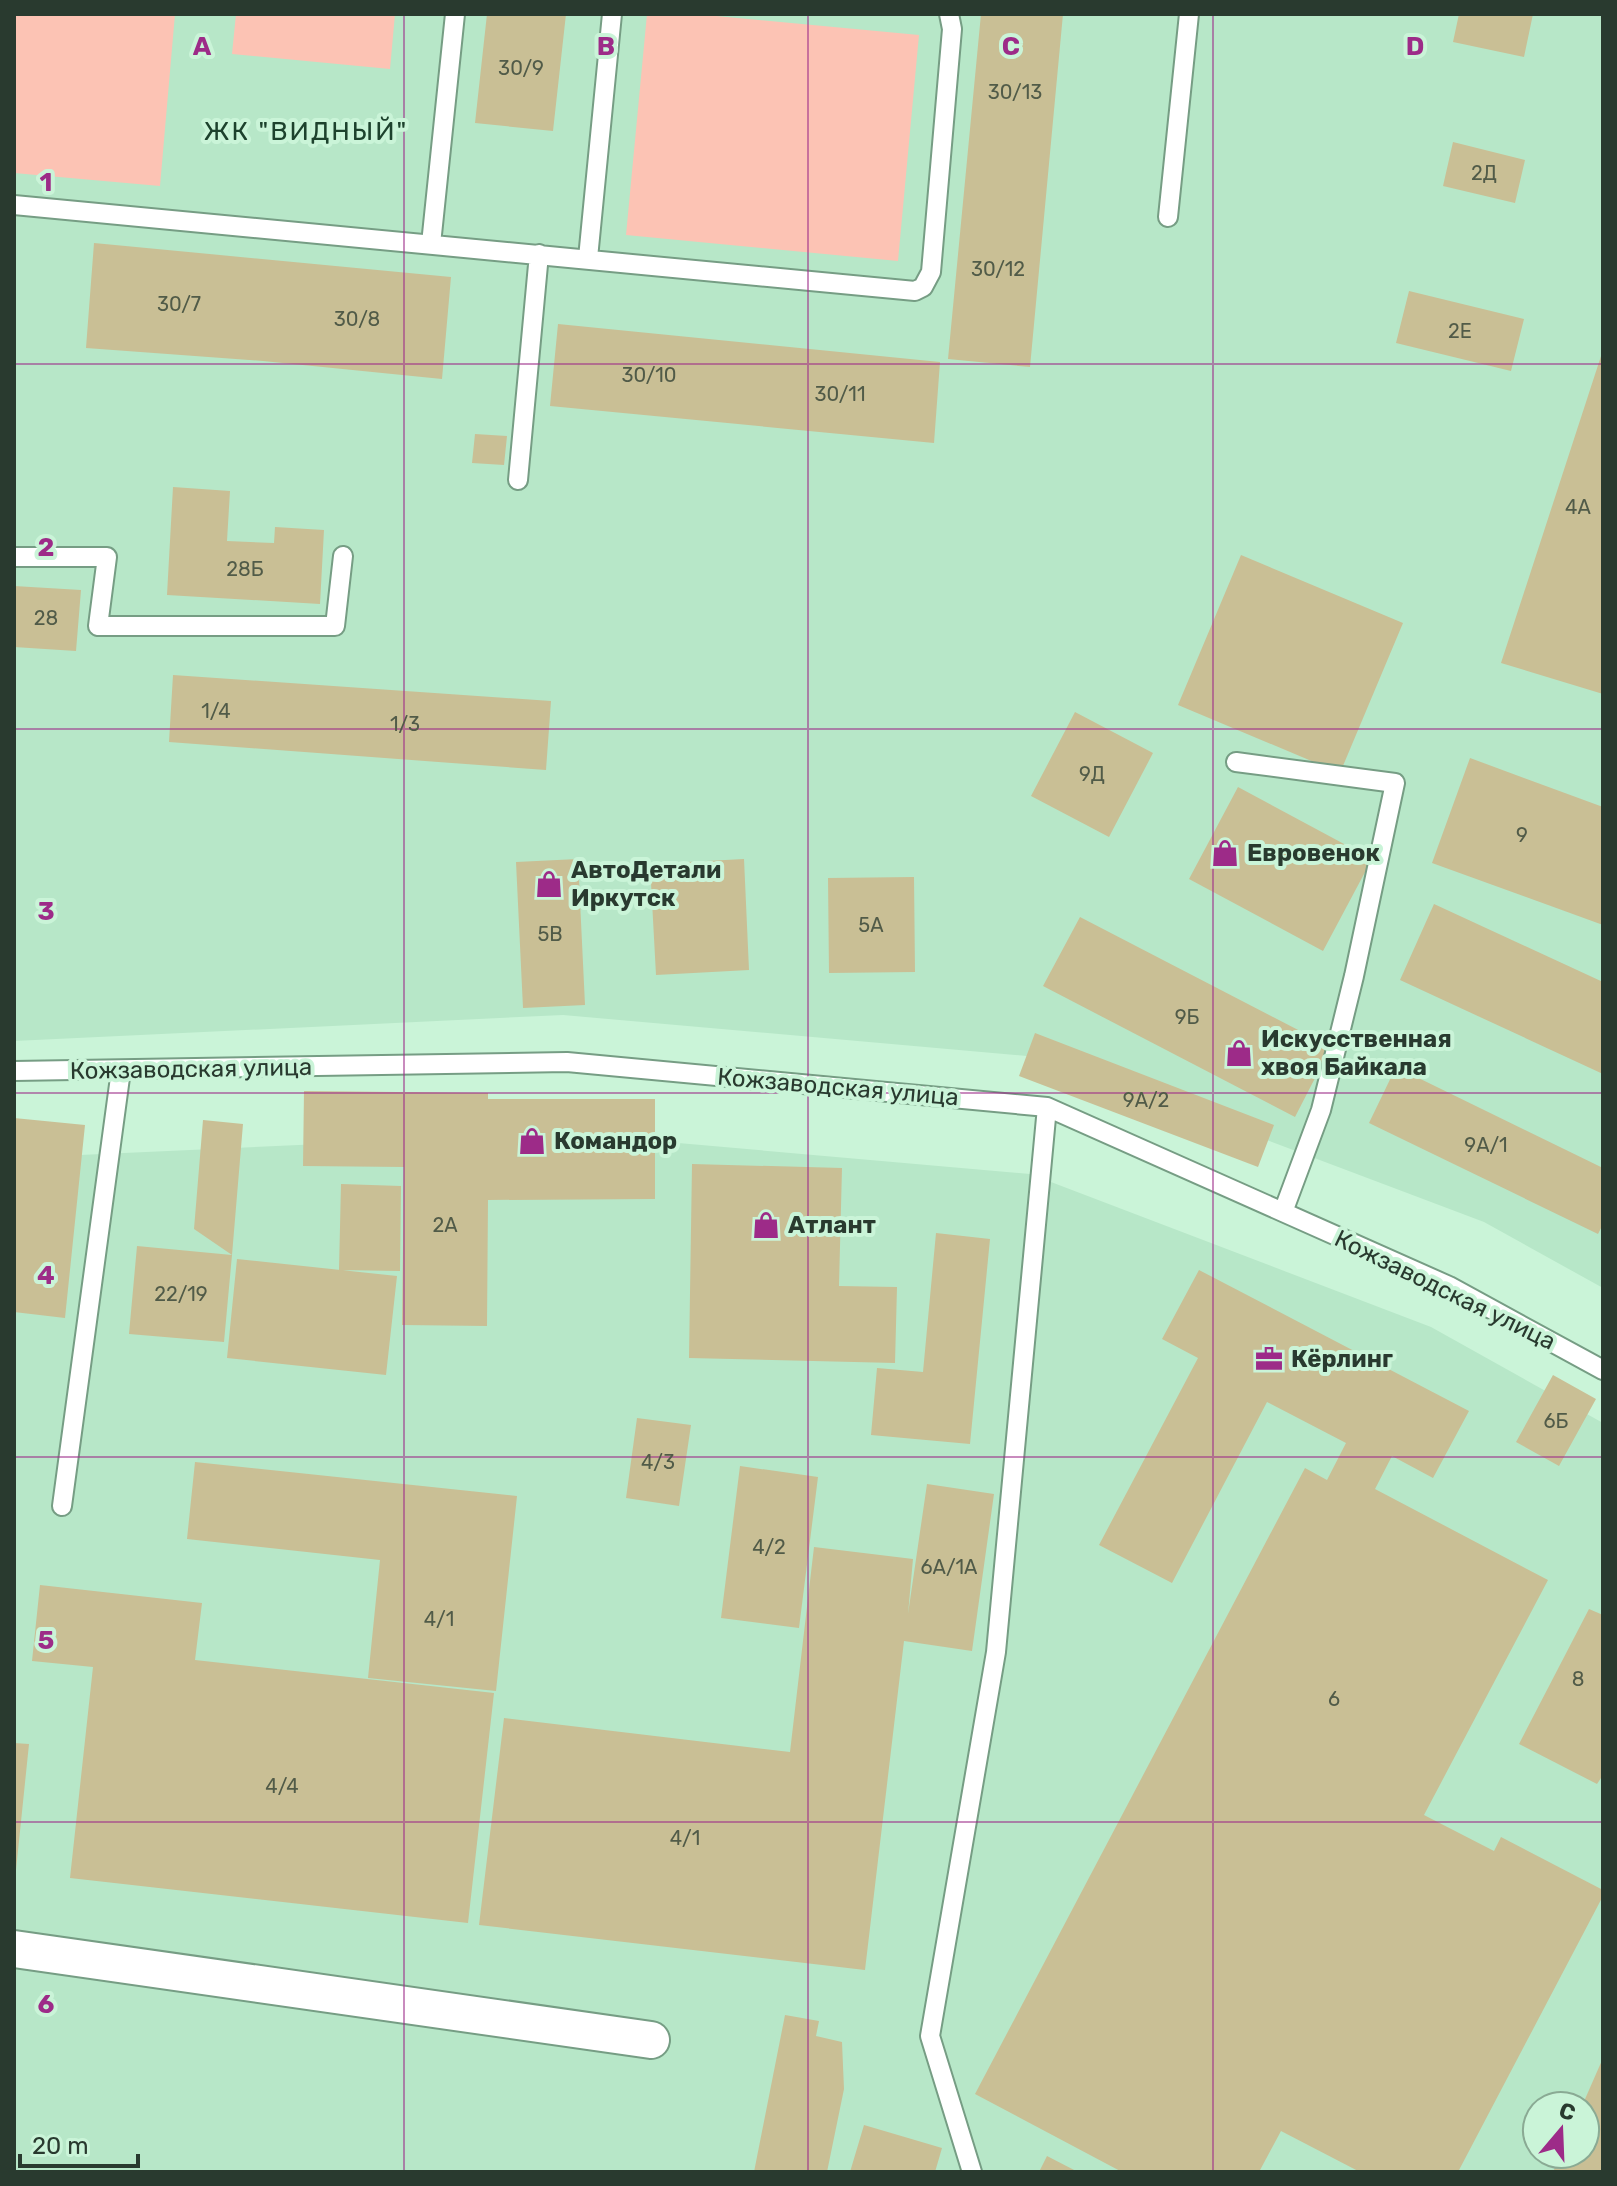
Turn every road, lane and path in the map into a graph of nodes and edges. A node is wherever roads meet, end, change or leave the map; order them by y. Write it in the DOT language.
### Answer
graph roads {
  1 [pos="455,14"];
  2 [pos="612,14"];
  3 [pos="949,14"];
  4 [pos="1189,14"];
  5 [pos="14,205"];
  6 [pos="1168,217"];
  7 [pos="431,244"];
  8 [pos="539,254"];
  9 [pos="588,258"];
  10 [pos="518,480"];
  11 [pos="343,556"];
  12 [pos="14,557"];
  13 [pos="1236,762"];
  14 [pos="121,1070"];
  15 [pos="14,1071"];
  16 [pos="1047,1107"];
  17 [pos="1283,1212"];
  18 [pos="1603,1370"];
  19 [pos="62,1506"];
  20 [pos="14,1949"];
  21 [pos="651,2040"];
  22 [pos="972,2172"];
  1 -- 7 [label="lane"];
  2 -- 9 [label="lane"];
  3 -- 9 [label="lane"];
  4 -- 6 [label="lane"];
  5 -- 7 [label="lane"];
  7 -- 8 [label="lane"];
  8 -- 9 [label="lane"];
  8 -- 10 [label="lane"];
  11 -- 12 [label="lane"];
  13 -- 17 [label="lane"];
  14 -- 15 [label="lane, Кожзаводская улица"];
  14 -- 16 [label="lane, Кожзаводская улица"];
  14 -- 19 [label="lane"];
  16 -- 17 [label="lane, Кожзаводская улица"];
  16 -- 22 [label="lane"];
  17 -- 18 [label="lane, Кожзаводская улица"];
  20 -- 21 [label="street"];
}
